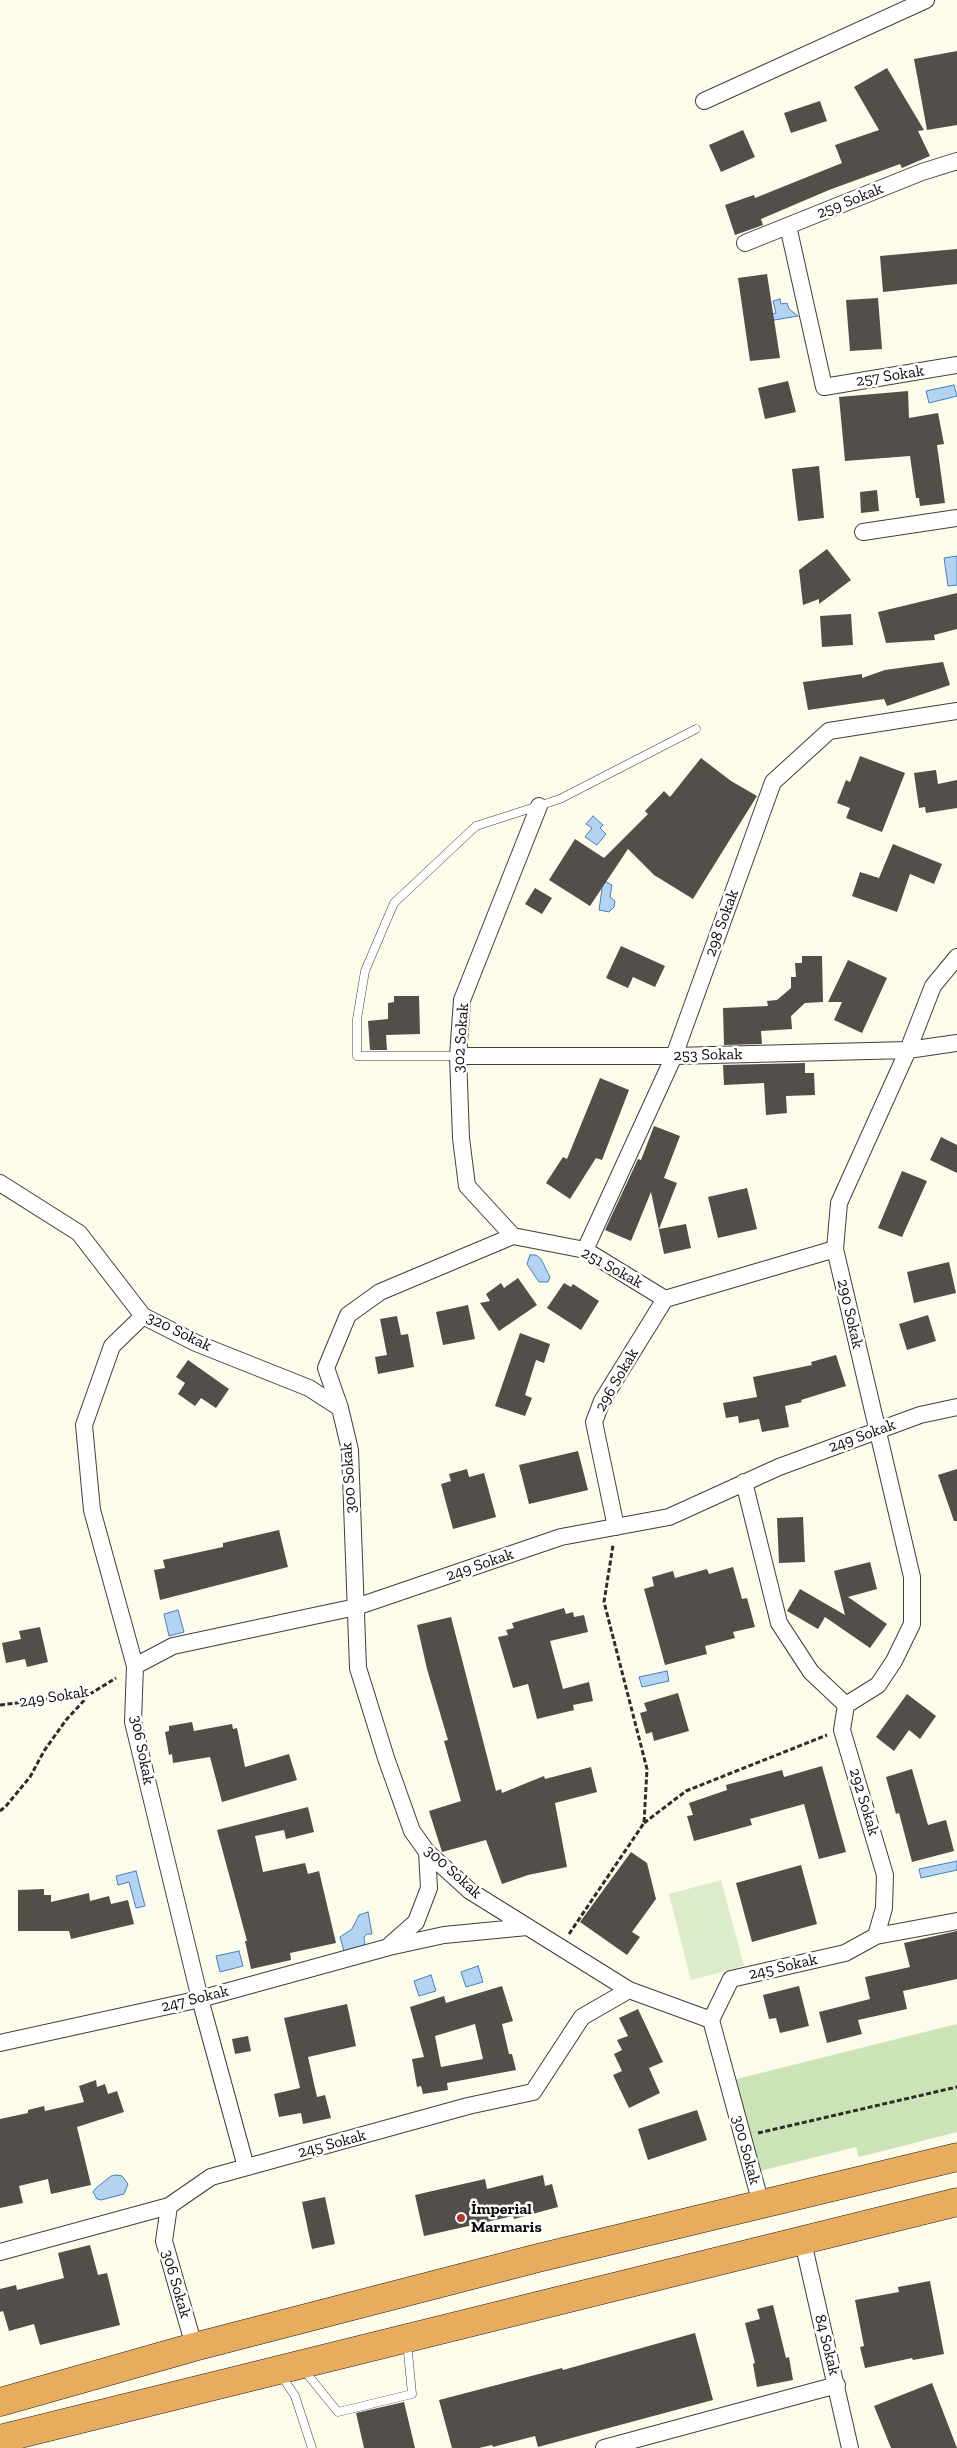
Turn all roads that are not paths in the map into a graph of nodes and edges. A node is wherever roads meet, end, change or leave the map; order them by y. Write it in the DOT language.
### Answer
graph roads {
  1 [pos="926,0"];
  2 [pos="704,101"];
  3 [pos="957,161"];
  4 [pos="788,226"];
  5 [pos="745,244"];
  6 [pos="957,365"];
  7 [pos="957,518"];
  8 [pos="863,532"];
  9 [pos="957,711"];
  10 [pos="696,729"];
  11 [pos="539,806"];
  12 [pos="957,957"];
  13 [pos="957,1043"];
  14 [pos="908,1050"];
  15 [pos="458,1056"];
  16 [pos="674,1056"];
  17 [pos="0,1183"];
  18 [pos="513,1236"];
  19 [pos="835,1249"];
  20 [pos="585,1250"];
  21 [pos="665,1299"];
  22 [pos="143,1316"];
  23 [pos="957,1407"];
  24 [pos="340,1408"];
  25 [pos="877,1431"];
  26 [pos="744,1482"];
  27 [pos="616,1527"];
  28 [pos="356,1607"];
  29 [pos="135,1666"];
  30 [pos="846,1705"];
  31 [pos="427,1852"];
  32 [pos="957,1921"];
  33 [pos="527,1927"];
  34 [pos="876,1936"];
  35 [pos="389,1947"];
  36 [pos="629,1990"];
  37 [pos="200,1999"];
  38 [pos="711,2020"];
  39 [pos="0,2043"];
  40 [pos="957,2157"];
  41 [pos="246,2167"];
  42 [pos="957,2202"];
  43 [pos="761,2204"];
  44 [pos="169,2206"];
  45 [pos="803,2242"];
  46 [pos="0,2252"];
  47 [pos="190,2332"];
  48 [pos="407,2339"];
  49 [pos="289,2368"];
  50 [pos="837,2385"];
  51 [pos="0,2402"];
  52 [pos="9,2441"];
  53 [pos="663,2441"];
  54 [pos="312,2448"];
  55 [pos="604,2448"];
  56 [pos="850,2448"];
  1 -- 2 [label="street"];
  3 -- 4 [label="street, 259 Sokak"];
  4 -- 5 [label="street, 259 Sokak"];
  4 -- 6 [label="street, 257 Sokak"];
  7 -- 8 [label="street"];
  9 -- 16 [label="street, 298 Sokak"];
  10 -- 11 [label="lane"];
  11 -- 15 [label="street, 302 Sokak"];
  11 -- 15 [label="lane"];
  12 -- 14 [label="street, 290 Sokak"];
  13 -- 14 [label="street, 253 Sokak"];
  14 -- 16 [label="street, 253 Sokak"];
  14 -- 19 [label="street, 290 Sokak"];
  15 -- 16 [label="street, 253 Sokak"];
  15 -- 18 [label="street, 302 Sokak"];
  16 -- 20 [label="street, 298 Sokak"];
  17 -- 22 [label="street, 320 Sokak"];
  18 -- 20 [label="street, 251 Sokak"];
  18 -- 24 [label="street"];
  19 -- 21 [label="street"];
  19 -- 25 [label="street, 290 Sokak"];
  20 -- 21 [label="street, 251 Sokak"];
  21 -- 27 [label="street, 296 Sokak"];
  22 -- 24 [label="street, 320 Sokak"];
  22 -- 29 [label="street, 306 Sokak"];
  23 -- 25 [label="street, 249 Sokak"];
  24 -- 28 [label="street, 300 Sokak"];
  25 -- 26 [label="street, 249 Sokak"];
  25 -- 30 [label="street, 290 Sokak"];
  26 -- 27 [label="street, 249 Sokak"];
  26 -- 30 [label="street"];
  27 -- 28 [label="street, 249 Sokak"];
  28 -- 29 [label="street, 249 Sokak"];
  28 -- 31 [label="street, 300 Sokak"];
  29 -- 37 [label="street, 306 Sokak"];
  30 -- 34 [label="street, 292 Sokak"];
  31 -- 33 [label="street, 300 Sokak"];
  31 -- 35 [label="street, 247 Sokak"];
  32 -- 34 [label="street"];
  33 -- 35 [label="street, 247 Sokak"];
  33 -- 36 [label="street, 300 Sokak"];
  34 -- 38 [label="street, 245 Sokak"];
  35 -- 37 [label="street, 247 Sokak"];
  36 -- 38 [label="street, 300 Sokak"];
  36 -- 41 [label="street, 245 Sokak"];
  37 -- 39 [label="street, 247 Sokak"];
  37 -- 41 [label="street, 306 Sokak"];
  38 -- 43 [label="street, 300 Sokak"];
  40 -- 43 [label="highway"];
  41 -- 44 [label="street, 245 Sokak"];
  42 -- 45 [label="highway"];
  43 -- 51 [label="highway"];
  44 -- 46 [label="street, 245 Sokak"];
  44 -- 47 [label="street, 306 Sokak"];
  45 -- 48 [label="highway"];
  45 -- 50 [label="street, 84 Sokak"];
  48 -- 49 [label="highway"];
  48 -- 49 [label="lane"];
  49 -- 52 [label="highway"];
  49 -- 54 [label="lane"];
  50 -- 53 [label="street"];
  50 -- 56 [label="street, 84 Sokak"];
  53 -- 55 [label="street"];
}
